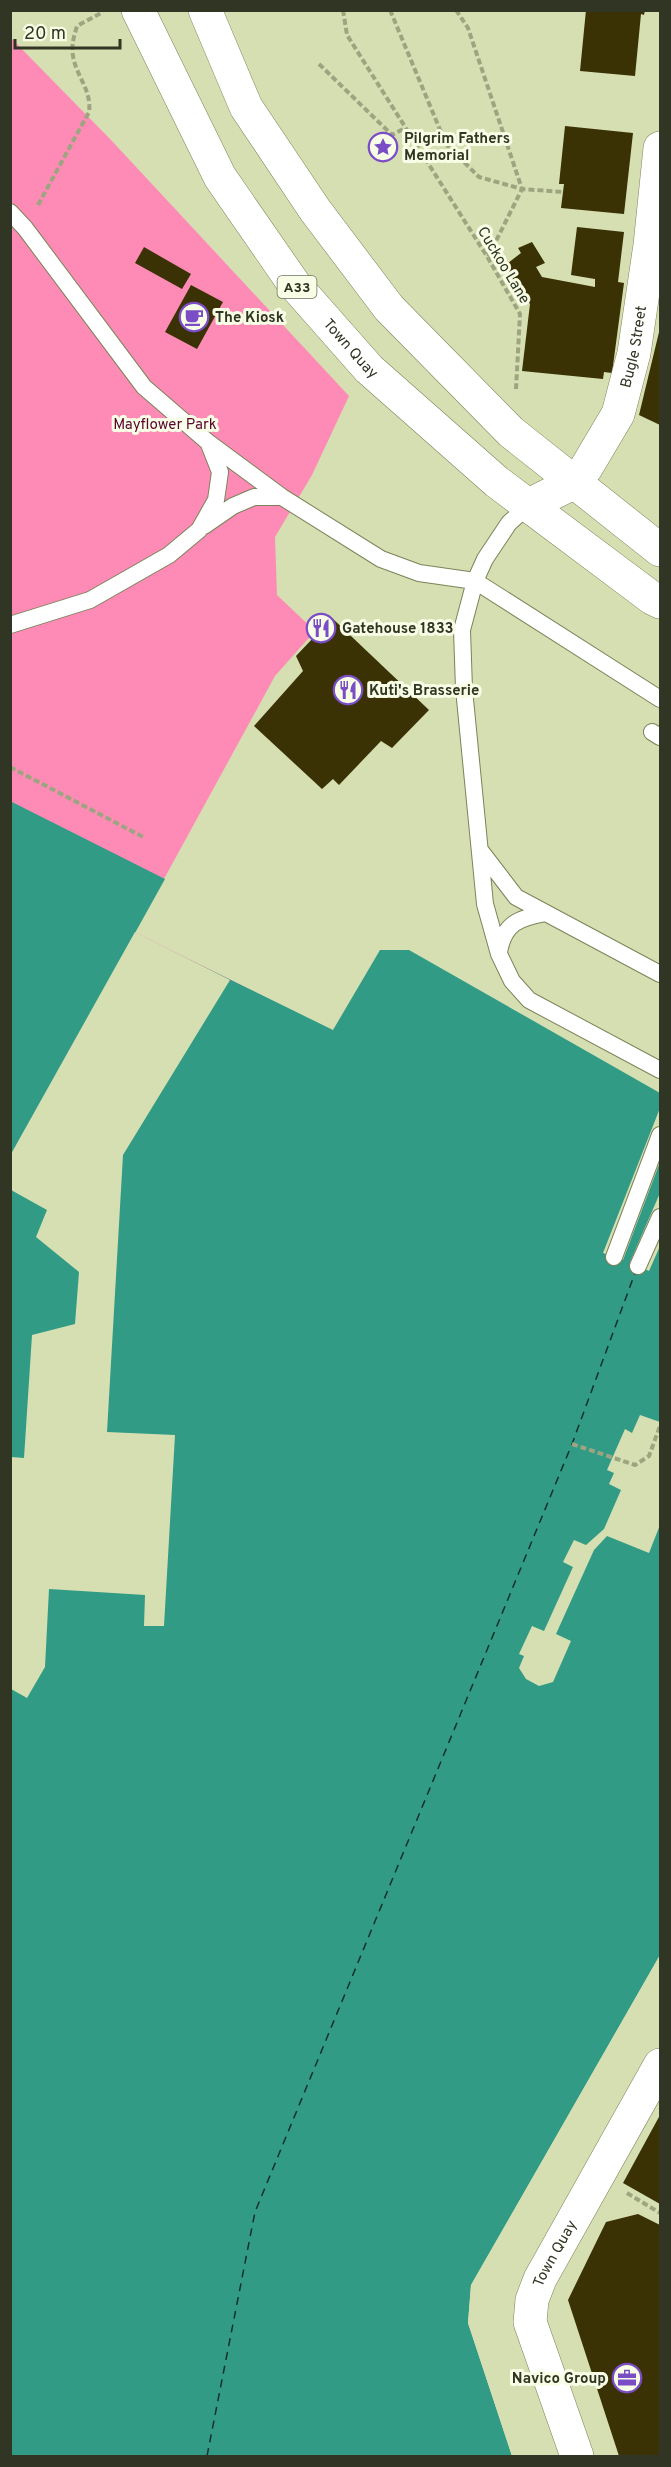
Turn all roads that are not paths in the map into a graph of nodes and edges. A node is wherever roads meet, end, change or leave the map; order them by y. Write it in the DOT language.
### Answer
graph roads {
  1 [pos="138,10"];
  2 [pos="205,10"];
  3 [pos="660,148"];
  4 [pos="10,212"];
  5 [pos="209,443"];
  6 [pos="573,483"];
  7 [pos="282,496"];
  8 [pos="529,505"];
  9 [pos="199,530"];
  10 [pos="660,550"];
  11 [pos="476,581"];
  12 [pos="660,602"];
  13 [pos="10,626"];
  14 [pos="660,699"];
  15 [pos="479,849"];
  16 [pos="546,913"];
  17 [pos="499,954"];
  18 [pos="660,974"];
  19 [pos="660,1070"];
  20 [pos="660,1135"];
  21 [pos="660,1217"];
  22 [pos="614,1257"];
  23 [pos="638,1266"];
  24 [pos="660,2065"];
  25 [pos="577,2457"];
  1 -- 8 [label="main road, Town Quay / A33"];
  2 -- 6 [label="main road"];
  3 -- 6 [label="main road, Bugle Street"];
  4 -- 5 [label="lane"];
  5 -- 7 [label="lane"];
  5 -- 9 [label="lane"];
  6 -- 8 [label="main road, Bugle Street"];
  6 -- 10 [label="main road"];
  7 -- 9 [label="lane"];
  7 -- 11 [label="lane"];
  8 -- 11 [label="lane"];
  8 -- 12 [label="main road, Town Quay / A33"];
  9 -- 13 [label="lane"];
  11 -- 14 [label="lane"];
  11 -- 15 [label="lane"];
  15 -- 16 [label="lane"];
  15 -- 17 [label="lane"];
  16 -- 17 [label="lane"];
  16 -- 18 [label="lane"];
  17 -- 19 [label="lane"];
  20 -- 22 [label="lane"];
  21 -- 23 [label="lane"];
  24 -- 25 [label="main road, Town Quay"];
}
